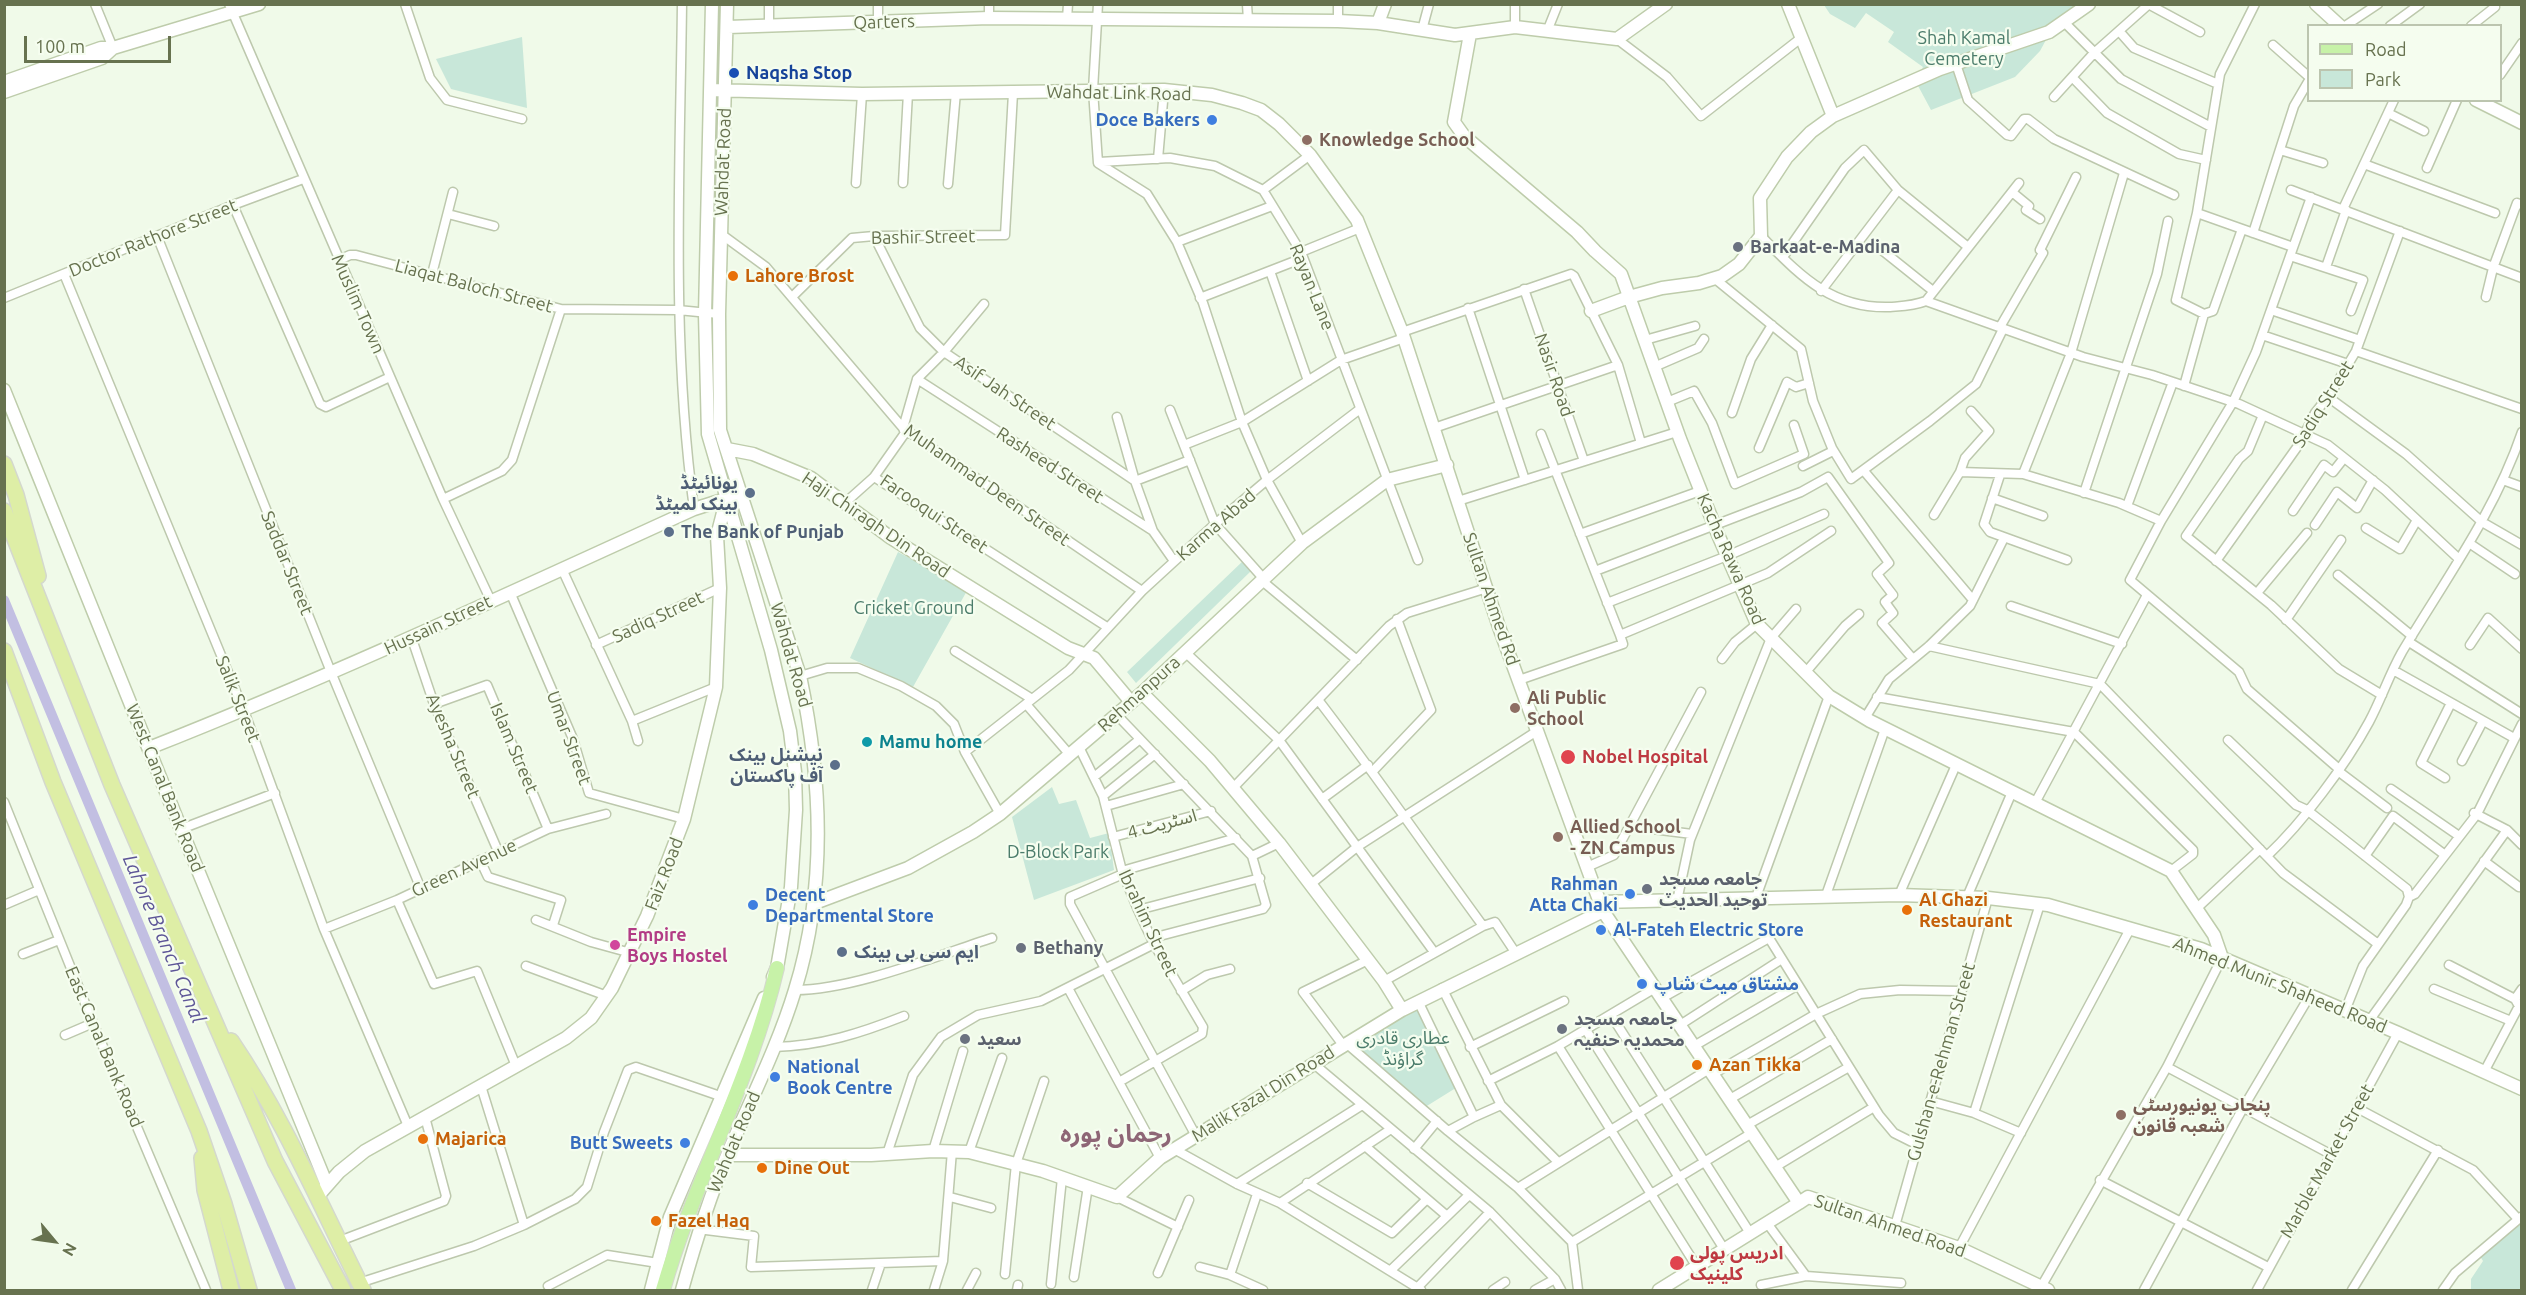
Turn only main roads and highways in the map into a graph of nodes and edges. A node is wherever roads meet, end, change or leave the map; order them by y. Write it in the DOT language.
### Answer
graph roads {
  1 [pos="4,464"];
  2 [pos="4,511"];
  3 [pos="44,608"];
  4 [pos="4,651"];
  5 [pos="777,968"];
  6 [pos="214,1016"];
  7 [pos="199,1131"];
  8 [pos="361,1287"];
  9 [pos="231,1290"];
  10 [pos="249,1290"];
  11 [pos="343,1290"];
  12 [pos="663,1290"];
  1 -- 3 [label="highway"];
  2 -- 3 [label="highway"];
  3 -- 6 [label="highway"];
  4 -- 7 [label="highway"];
  5 -- 12 [label="main road"];
  6 -- 8 [label="highway"];
  6 -- 11 [label="highway"];
  7 -- 9 [label="highway"];
  7 -- 10 [label="highway"];
}
